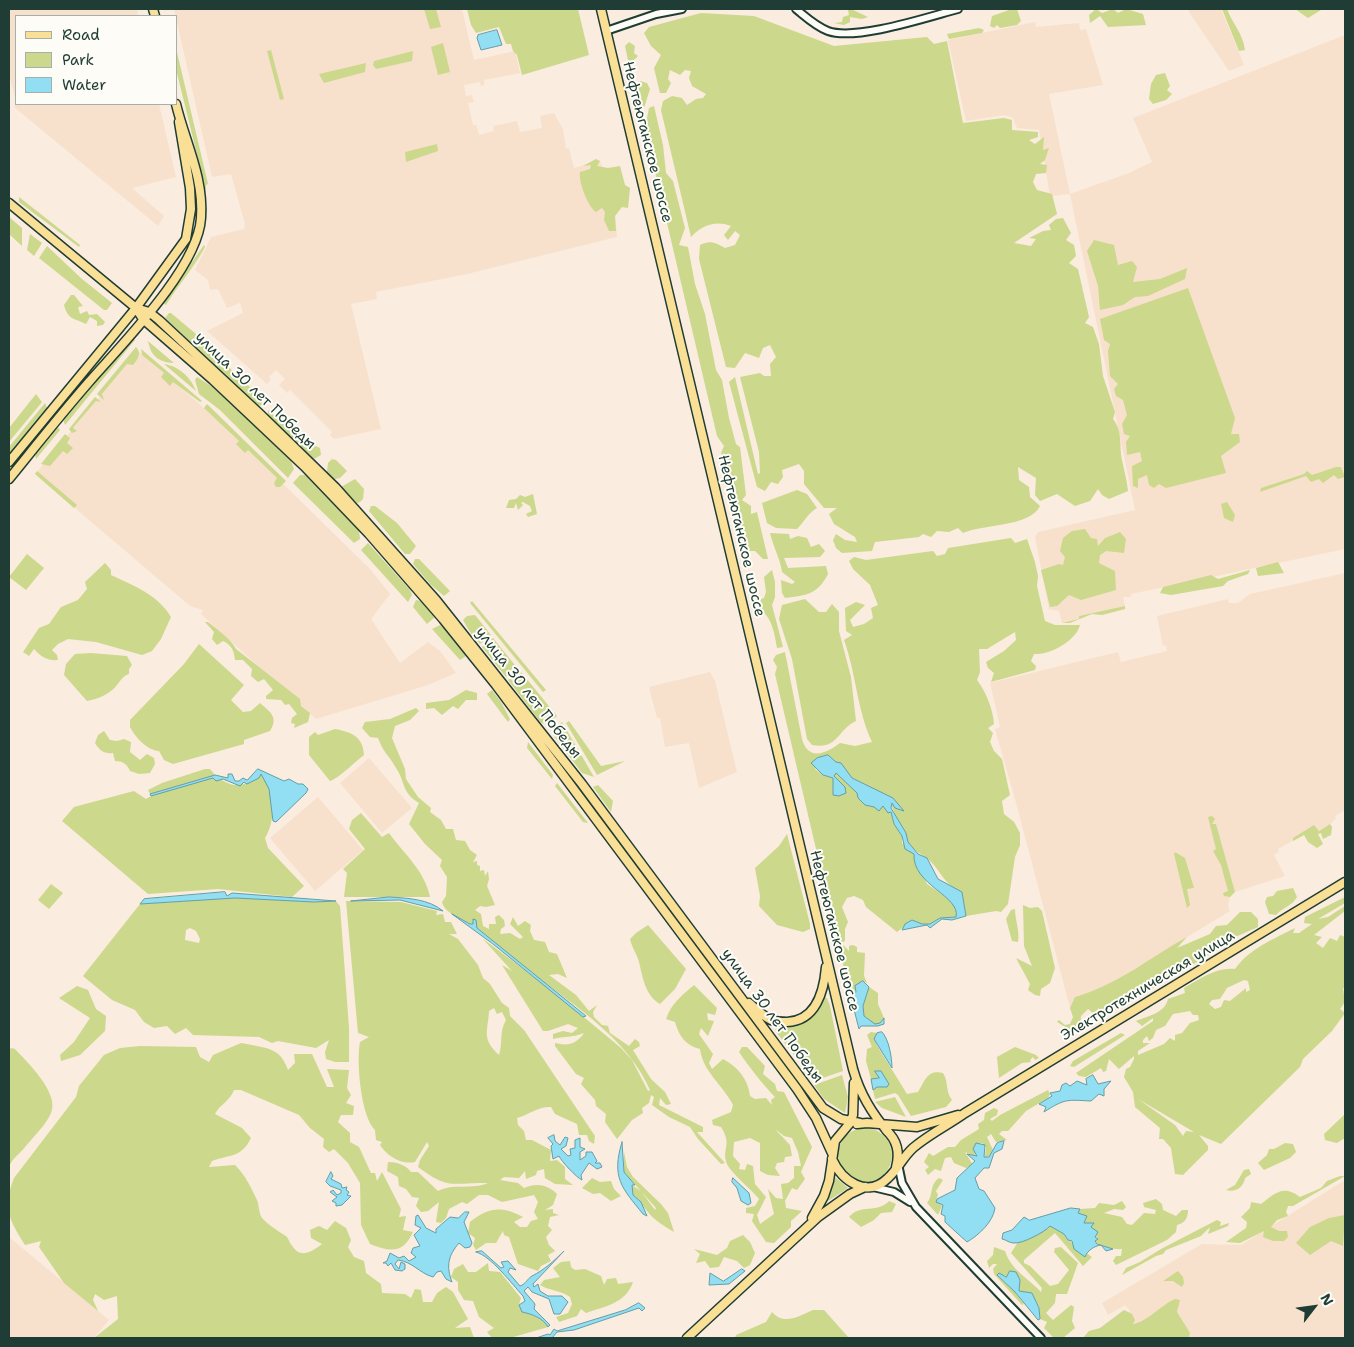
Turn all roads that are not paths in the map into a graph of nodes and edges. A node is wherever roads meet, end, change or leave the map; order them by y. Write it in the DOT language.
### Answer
graph roads {
  1 [pos="601,9"];
  2 [pos="682,9"];
  3 [pos="796,9"];
  4 [pos="958,9"];
  5 [pos="606,31"];
  6 [pos="176,106"];
  7 [pos="9,203"];
  8 [pos="136,308"];
  9 [pos="149,312"];
  10 [pos="143,319"];
  11 [pos="9,462"];
  12 [pos="9,479"];
  13 [pos="1345,882"];
  14 [pos="826,958"];
  15 [pos="744,999"];
  16 [pos="853,1071"];
  17 [pos="965,1113"];
  18 [pos="850,1123"];
  19 [pos="860,1123"];
  20 [pos="873,1124"];
  21 [pos="882,1124"];
  22 [pos="843,1131"];
  23 [pos="889,1133"];
  24 [pos="898,1155"];
  25 [pos="832,1156"];
  26 [pos="899,1166"];
  27 [pos="892,1173"];
  28 [pos="869,1187"];
  29 [pos="916,1208"];
  30 [pos="806,1226"];
  31 [pos="686,1338"];
  32 [pos="1041,1338"];
  1 -- 5 [label="main road, Нефтеюганское шоссе"];
  2 -- 5 [label="street"];
  3 -- 4 [label="street"];
  5 -- 14 [label="main road, Нефтеюганское шоссе"];
  6 -- 8 [label="main road"];
  6 -- 9 [label="main road"];
  7 -- 8 [label="main road, улица 30 лет Победы"];
  8 -- 9 [label="main road, улица 30 лет Победы"];
  8 -- 10 [label="main road, улица 30 лет Победы"];
  8 -- 11 [label="main road"];
  9 -- 10 [label="main road"];
  9 -- 15 [label="main road, улица 30 лет Победы"];
  10 -- 12 [label="main road"];
  10 -- 25 [label="main road, улица 30 лет Победы"];
  13 -- 17 [label="main road, Электротехническая улица"];
  14 -- 15 [label="main road"];
  14 -- 16 [label="main road, Нефтеюганское шоссе"];
  15 -- 18 [label="main road, улица 30 лет Победы"];
  16 -- 18 [label="main road"];
  16 -- 21 [label="main road"];
  17 -- 21 [label="main road"];
  17 -- 26 [label="main road"];
  18 -- 19 [label="main road, улица 30 лет Победы"];
  18 -- 22 [label="main road"];
  19 -- 20 [label="main road"];
  19 -- 22 [label="main road"];
  20 -- 21 [label="main road"];
  20 -- 23 [label="main road"];
  21 -- 23 [label="main road"];
  22 -- 25 [label="main road"];
  23 -- 24 [label="main road"];
  24 -- 26 [label="street"];
  24 -- 27 [label="main road"];
  25 -- 28 [label="main road"];
  25 -- 30 [label="main road"];
  26 -- 27 [label="main road"];
  26 -- 29 [label="street"];
  27 -- 28 [label="main road"];
  28 -- 29 [label="street"];
  28 -- 30 [label="main road"];
  29 -- 32 [label="street"];
  30 -- 31 [label="main road"];
}
